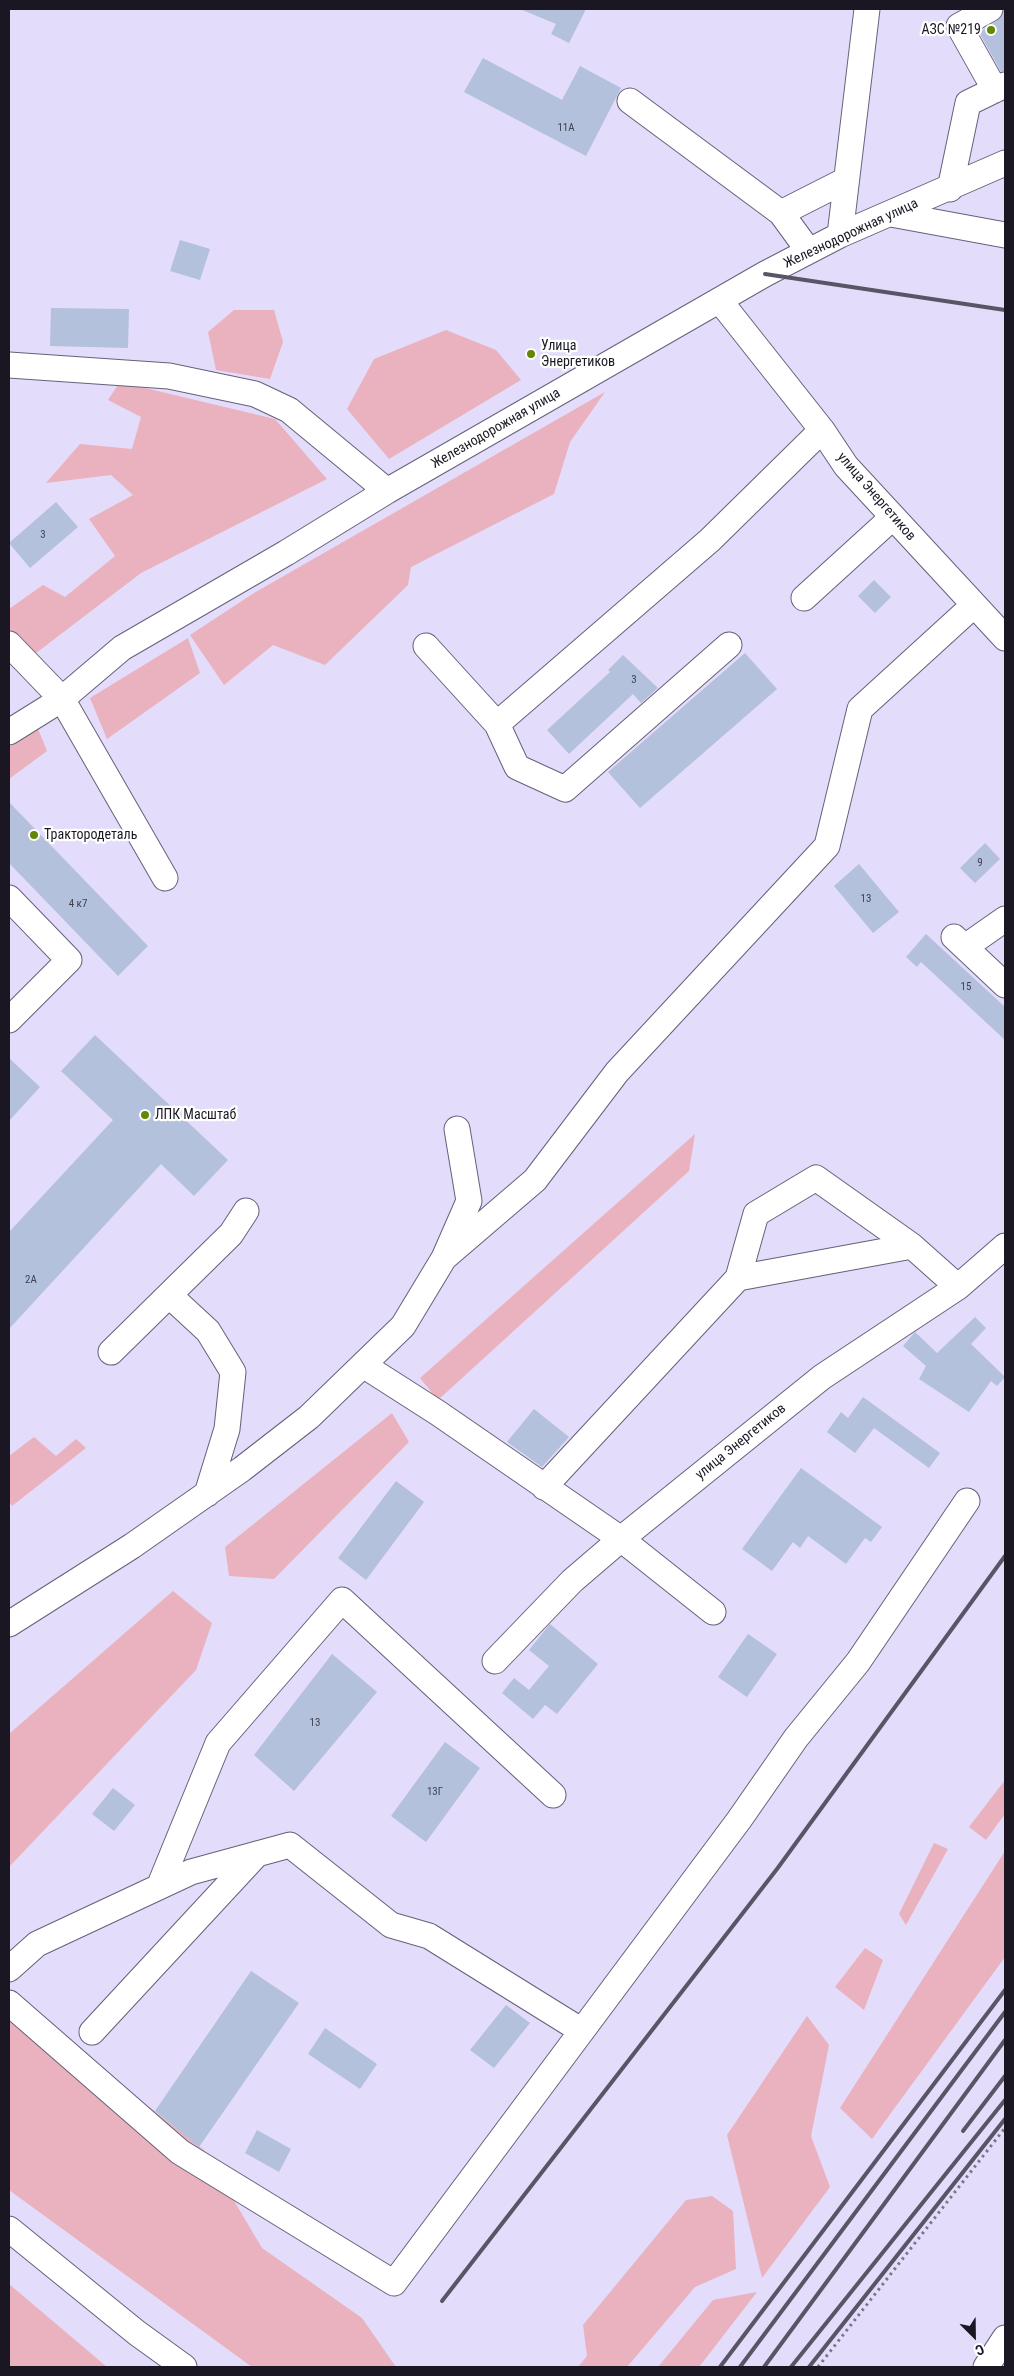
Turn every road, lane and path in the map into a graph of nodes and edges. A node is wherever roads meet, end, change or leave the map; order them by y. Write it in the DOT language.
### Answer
graph roads {
  1 [pos="867,9"];
  2 [pos="990,9"];
  3 [pos="1000,87"];
  4 [pos="630,101"];
  5 [pos="1005,163"];
  6 [pos="846,180"];
  7 [pos="950,189"];
  8 [pos="780,213"];
  9 [pos="890,214"];
  10 [pos="1005,235"];
  11 [pos="840,236"];
  12 [pos="808,250"];
  13 [pos="720,301"];
  14 [pos="9,365"];
  15 [pos="822,430"];
  16 [pos="387,491"];
  17 [pos="893,517"];
  18 [pos="804,598"];
  19 [pos="974,604"];
  20 [pos="1005,638"];
  21 [pos="9,644"];
  22 [pos="729,645"];
  23 [pos="426,646"];
  24 [pos="62,700"];
  25 [pos="496,724"];
  26 [pos="9,732"];
  27 [pos="165,878"];
  28 [pos="9,898"];
  29 [pos="1005,919"];
  30 [pos="1005,986"];
  31 [pos="9,1020"];
  32 [pos="457,1129"];
  33 [pos="246,1211"];
  34 [pos="912,1246"];
  35 [pos="1005,1246"];
  36 [pos="444,1258"];
  37 [pos="738,1278"];
  38 [pos="958,1287"];
  39 [pos="169,1295"];
  40 [pos="111,1352"];
  41 [pos="363,1365"];
  42 [pos="544,1487"];
  43 [pos="207,1494"];
  44 [pos="967,1501"];
  45 [pos="621,1539"];
  46 [pos="713,1612"];
  47 [pos="9,1624"];
  48 [pos="495,1661"];
  49 [pos="552,1795"];
  50 [pos="258,1854"];
  51 [pos="160,1887"];
  52 [pos="9,1969"];
  53 [pos="9,2003"];
  54 [pos="582,2031"];
  55 [pos="92,2032"];
  56 [pos="1005,2128"];
  57 [pos="9,2229"];
  58 [pos="1005,2338"];
  59 [pos="184,2367"];
  60 [pos="818,2367"];
  61 [pos="986,2367"];
  1 -- 6 [label="street"];
  2 -- 3 [label="street"];
  3 -- 7 [label="street"];
  4 -- 8 [label="street"];
  5 -- 7 [label="street, Железнодорожная улица"];
  6 -- 8 [label="street"];
  6 -- 11 [label="street"];
  7 -- 9 [label="street, Железнодорожная улица"];
  8 -- 12 [label="street"];
  9 -- 10 [label="street"];
  9 -- 11 [label="street, Железнодорожная улица"];
  11 -- 12 [label="street, Железнодорожная улица"];
  12 -- 13 [label="street, Железнодорожная улица"];
  13 -- 15 [label="street, улица Энергетиков"];
  13 -- 16 [label="street, Железнодорожная улица"];
  14 -- 16 [label="street"];
  15 -- 17 [label="street, улица Энергетиков"];
  15 -- 25 [label="street"];
  16 -- 24 [label="street, Железнодорожная улица"];
  17 -- 18 [label="street"];
  17 -- 19 [label="street, улица Энергетиков"];
  19 -- 20 [label="street, улица Энергетиков"];
  19 -- 36 [label="street"];
  21 -- 24 [label="street"];
  22 -- 25 [label="street"];
  23 -- 25 [label="street"];
  24 -- 26 [label="street, Железнодорожная улица"];
  24 -- 27 [label="street"];
  28 -- 31 [label="street"];
  29 -- 30 [label="street"];
  32 -- 36 [label="street"];
  33 -- 39 [label="street"];
  34 -- 37 [label="street"];
  34 -- 37 [label="street"];
  34 -- 38 [label="street"];
  35 -- 38 [label="street, улица Энергетиков"];
  36 -- 41 [label="street"];
  37 -- 42 [label="street"];
  38 -- 45 [label="street, улица Энергетиков"];
  39 -- 40 [label="street"];
  39 -- 43 [label="street"];
  41 -- 42 [label="street"];
  41 -- 43 [label="street"];
  42 -- 45 [label="street"];
  43 -- 47 [label="street"];
  44 -- 54 [label="street"];
  45 -- 46 [label="street"];
  45 -- 48 [label="street, улица Энергетиков"];
  49 -- 51 [label="street"];
  50 -- 51 [label="street"];
  50 -- 54 [label="street"];
  50 -- 55 [label="street"];
  51 -- 52 [label="street"];
  53 -- 54 [label="street"];
  56 -- 60 [label="path"];
  57 -- 59 [label="street"];
  58 -- 61 [label="street"];
}
